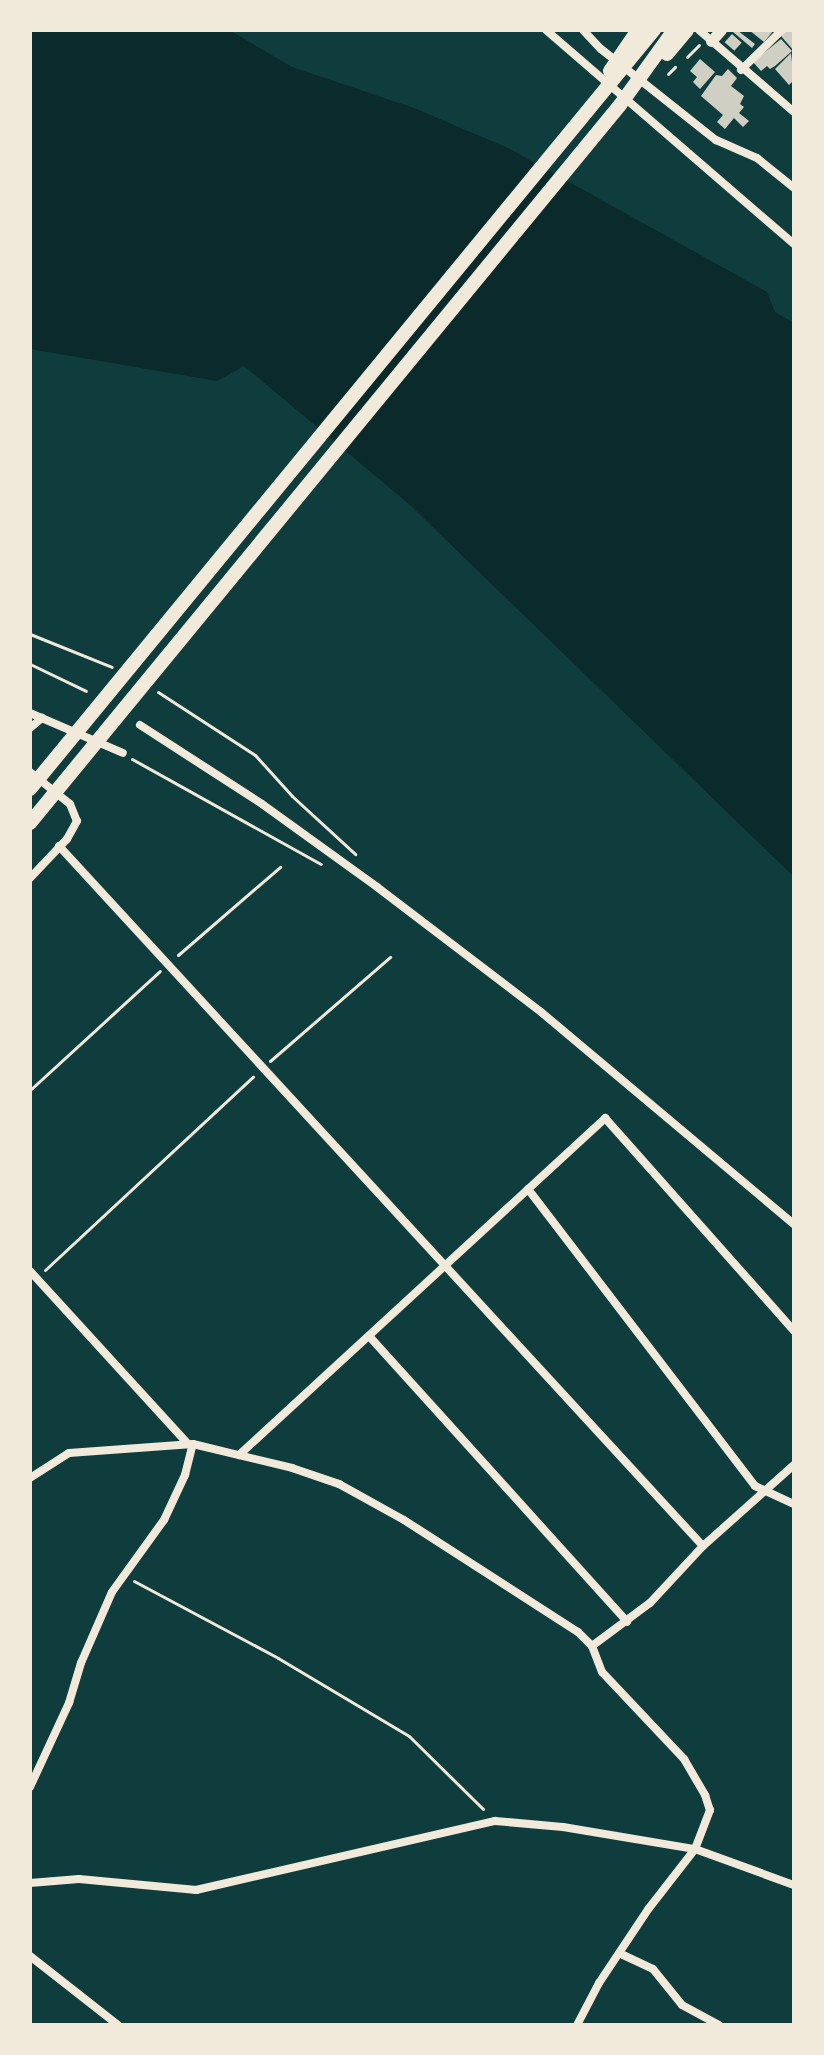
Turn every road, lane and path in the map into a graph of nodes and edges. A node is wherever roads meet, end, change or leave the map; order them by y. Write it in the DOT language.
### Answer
graph roads {
  1 [pos="546,30"];
  2 [pos="583,30"];
  3 [pos="638,30"];
  4 [pos="654,30"];
  5 [pos="674,30"];
  6 [pos="687,30"];
  7 [pos="699,30"];
  8 [pos="721,30"];
  9 [pos="782,30"];
  10 [pos="711,41"];
  11 [pos="741,70"];
  12 [pos="620,105"];
  13 [pos="794,112"];
  14 [pos="579,118"];
  15 [pos="794,188"];
  16 [pos="794,244"];
  17 [pos="30,634"];
  18 [pos="30,664"];
  19 [pos="122,672"];
  20 [pos="150,687"];
  21 [pos="86,691"];
  22 [pos="30,713"];
  23 [pos="42,718"];
  24 [pos="140,725"];
  25 [pos="30,728"];
  26 [pos="123,753"];
  27 [pos="31,782"];
  28 [pos="30,823"];
  29 [pos="59,846"];
  30 [pos="361,860"];
  31 [pos="280,867"];
  32 [pos="332,869"];
  33 [pos="30,878"];
  34 [pos="390,957"];
  35 [pos="169,962"];
  36 [pos="264,1067"];
  37 [pos="30,1090"];
  38 [pos="528,1189"];
  39 [pos="794,1224"];
  40 [pos="446,1265"];
  41 [pos="33,1274"];
  42 [pos="794,1331"];
  43 [pos="369,1336"];
  44 [pos="190,1444"];
  45 [pos="239,1455"];
  46 [pos="794,1465"];
  47 [pos="30,1478"];
  48 [pos="768,1489"];
  49 [pos="794,1504"];
  50 [pos="703,1546"];
  51 [pos="124,1575"];
  52 [pos="627,1622"];
  53 [pos="592,1646"];
  54 [pos="30,1787"];
  55 [pos="495,1821"];
  56 [pos="695,1849"];
  57 [pos="30,1883"];
  58 [pos="794,1885"];
  59 [pos="621,1954"];
  60 [pos="30,1956"];
  61 [pos="118,2025"];
  62 [pos="577,2025"];
  63 [pos="719,2025"];
  1 -- 16 [label="street"];
  2 -- 15 [label="street"];
  3 -- 14 [label="highway"];
  4 -- 14 [label="highway"];
  5 -- 12 [label="highway"];
  6 -- 12 [label="highway"];
  7 -- 10 [label="street"];
  8 -- 10 [label="street"];
  9 -- 11 [label="street"];
  10 -- 11 [label="street"];
  11 -- 13 [label="street"];
  12 -- 28 [label="highway"];
  14 -- 27 [label="highway"];
  17 -- 19 [label="path"];
  18 -- 21 [label="path"];
  20 -- 30 [label="path"];
  22 -- 23 [label="street"];
  23 -- 25 [label="street"];
  23 -- 26 [label="street"];
  24 -- 39 [label="street"];
  26 -- 32 [label="path"];
  27 -- 29 [label="street"];
  29 -- 33 [label="street"];
  29 -- 35 [label="street"];
  31 -- 35 [label="path"];
  34 -- 36 [label="path"];
  35 -- 36 [label="street"];
  35 -- 37 [label="path"];
  36 -- 40 [label="street"];
  36 -- 41 [label="path"];
  38 -- 40 [label="street"];
  38 -- 42 [label="street"];
  38 -- 48 [label="street"];
  40 -- 43 [label="street"];
  40 -- 50 [label="street"];
  41 -- 44 [label="street"];
  43 -- 45 [label="street"];
  43 -- 52 [label="street"];
  44 -- 45 [label="street"];
  44 -- 47 [label="street"];
  44 -- 51 [label="street"];
  45 -- 53 [label="street"];
  46 -- 48 [label="street"];
  48 -- 49 [label="street"];
  48 -- 50 [label="street"];
  50 -- 52 [label="street"];
  51 -- 54 [label="street"];
  51 -- 55 [label="path"];
  52 -- 53 [label="street"];
  53 -- 56 [label="street"];
  55 -- 56 [label="street"];
  55 -- 57 [label="street"];
  56 -- 58 [label="street"];
  56 -- 59 [label="street"];
  59 -- 62 [label="street"];
  59 -- 63 [label="street"];
  60 -- 61 [label="street"];
}
